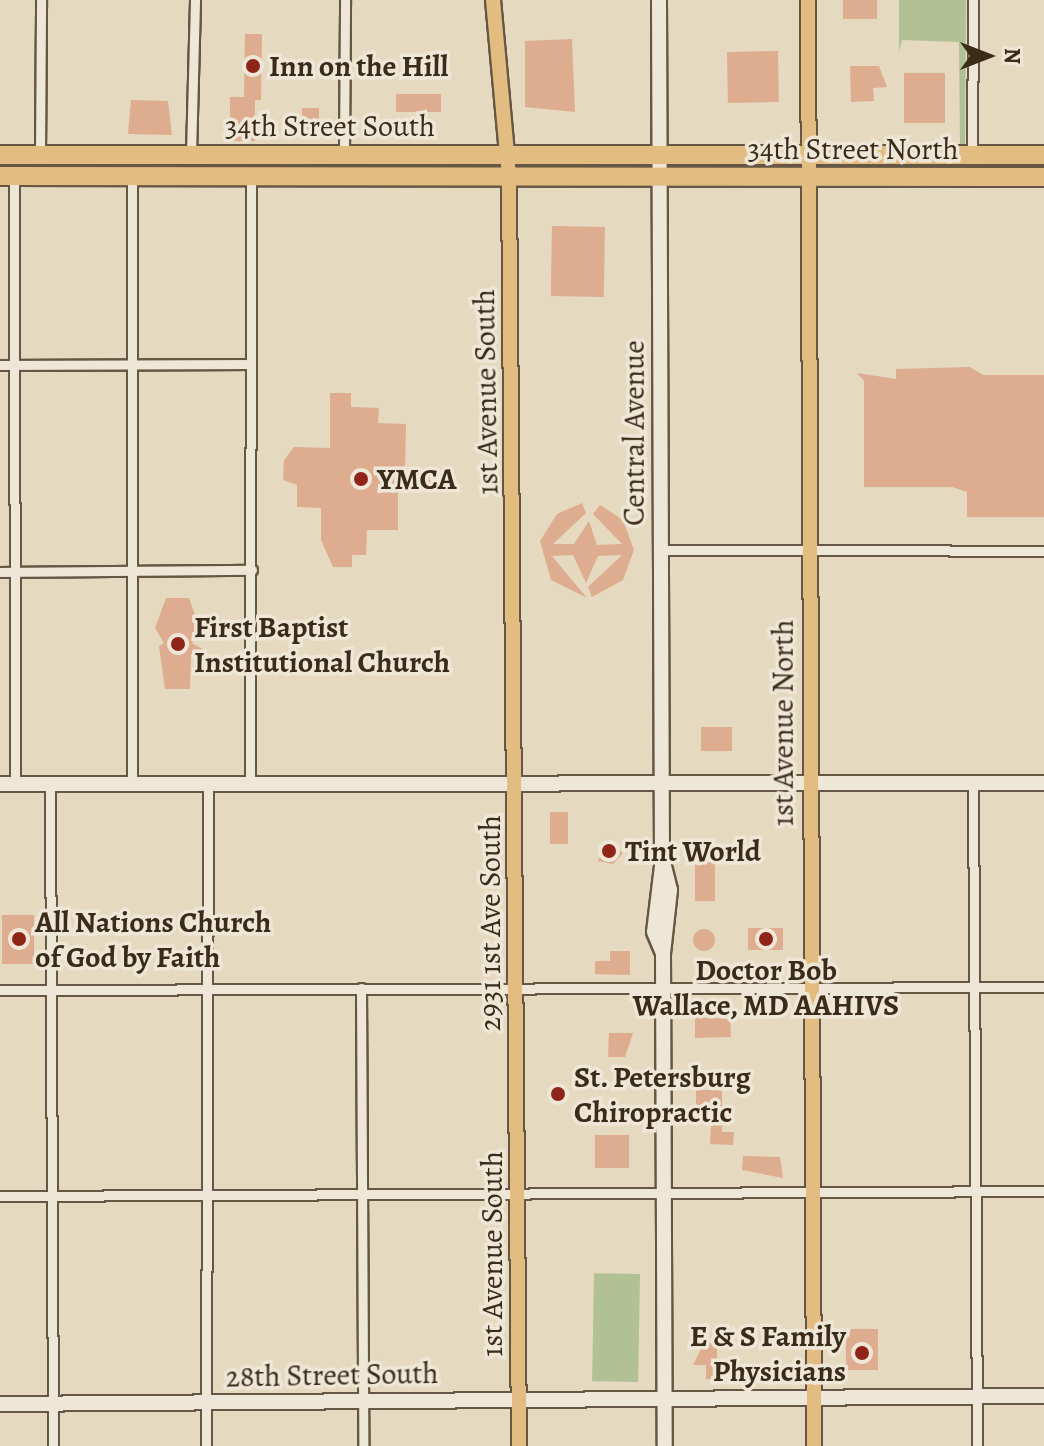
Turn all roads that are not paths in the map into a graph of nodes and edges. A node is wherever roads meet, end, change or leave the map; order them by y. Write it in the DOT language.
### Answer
graph roads {
  1 [pos="41,0"];
  2 [pos="195,0"];
  3 [pos="345,0"];
  4 [pos="493,0"];
  5 [pos="659,0"];
  6 [pos="808,0"];
  7 [pos="973,0"];
  8 [pos="507,153"];
  9 [pos="191,154"];
  10 [pos="338,154"];
  11 [pos="434,154"];
  12 [pos="661,154"];
  13 [pos="806,154"];
  14 [pos="0,155"];
  15 [pos="40,155"];
  16 [pos="972,155"];
  17 [pos="1019,155"];
  18 [pos="1044,155"];
  19 [pos="378,175"];
  20 [pos="509,175"];
  21 [pos="7,176"];
  22 [pos="108,176"];
  23 [pos="132,176"];
  24 [pos="251,176"];
  25 [pos="661,176"];
  26 [pos="807,177"];
  27 [pos="1044,177"];
  28 [pos="959,178"];
  29 [pos="250,364"];
  30 [pos="0,365"];
  31 [pos="15,365"];
  32 [pos="133,365"];
  33 [pos="659,550"];
  34 [pos="809,551"];
  35 [pos="1044,551"];
  36 [pos="252,570"];
  37 [pos="133,571"];
  38 [pos="0,572"];
  39 [pos="15,572"];
  40 [pos="515,783"];
  41 [pos="973,783"];
  42 [pos="1044,783"];
  43 [pos="8,784"];
  44 [pos="50,784"];
  45 [pos="132,784"];
  46 [pos="208,784"];
  47 [pos="250,784"];
  48 [pos="662,784"];
  49 [pos="810,784"];
  50 [pos="811,987"];
  51 [pos="974,987"];
  52 [pos="1044,987"];
  53 [pos="361,988"];
  54 [pos="663,988"];
  55 [pos="205,989"];
  56 [pos="516,989"];
  57 [pos="0,990"];
  58 [pos="51,991"];
  59 [pos="517,1063"];
  60 [pos="976,1191"];
  61 [pos="1044,1191"];
  62 [pos="664,1192"];
  63 [pos="812,1192"];
  64 [pos="517,1193"];
  65 [pos="362,1194"];
  66 [pos="206,1195"];
  67 [pos="0,1196"];
  68 [pos="52,1196"];
  69 [pos="1044,1396"];
  70 [pos="665,1397"];
  71 [pos="813,1397"];
  72 [pos="977,1397"];
  73 [pos="518,1398"];
  74 [pos="363,1401"];
  75 [pos="206,1402"];
  76 [pos="0,1404"];
  77 [pos="53,1404"];
  78 [pos="53,1446"];
  79 [pos="206,1446"];
  80 [pos="363,1446"];
  81 [pos="519,1446"];
  82 [pos="665,1446"];
  83 [pos="814,1446"];
  84 [pos="977,1446"];
  1 -- 15 [label="street"];
  2 -- 9 [label="street"];
  3 -- 10 [label="street"];
  4 -- 8 [label="main road, 1st Avenue South"];
  5 -- 12 [label="street, Central Avenue"];
  6 -- 13 [label="main road, 1st Avenue North"];
  7 -- 16 [label="street"];
  8 -- 11 [label="highway, 34th Street South"];
  8 -- 12 [label="highway, 34th Street South"];
  8 -- 20 [label="main road, 1st Avenue South"];
  9 -- 10 [label="highway, 34th Street South"];
  9 -- 15 [label="highway, 34th Street South"];
  9 -- 22 [label="highway"];
  10 -- 11 [label="highway, 34th Street South"];
  10 -- 24 [label="highway"];
  11 -- 19 [label="highway"];
  12 -- 13 [label="highway, 34th Street North"];
  12 -- 25 [label="street, Central Avenue"];
  13 -- 16 [label="highway, 34th Street North"];
  13 -- 26 [label="main road, 1st Avenue North"];
  14 -- 15 [label="highway, 34th Street South"];
  16 -- 17 [label="highway, 34th Street North"];
  17 -- 18 [label="highway, 34th Street North"];
  17 -- 28 [label="highway"];
  19 -- 20 [label="highway, 34th Street South"];
  19 -- 24 [label="highway, 34th Street South"];
  20 -- 25 [label="highway, 34th Street South"];
  20 -- 40 [label="main road, 1st Avenue South"];
  21 -- 22 [label="highway, 34th Street South"];
  21 -- 31 [label="street"];
  22 -- 23 [label="highway, 34th Street South"];
  23 -- 24 [label="highway, 34th Street South"];
  23 -- 32 [label="street"];
  24 -- 29 [label="street"];
  25 -- 26 [label="highway, 34th Street North"];
  25 -- 33 [label="street, Central Avenue"];
  26 -- 28 [label="highway, 34th Street North"];
  26 -- 34 [label="main road, 1st Avenue North"];
  27 -- 28 [label="highway, 34th Street North"];
  29 -- 32 [label="street"];
  29 -- 36 [label="street"];
  30 -- 31 [label="street"];
  31 -- 32 [label="street"];
  31 -- 39 [label="street"];
  32 -- 37 [label="street"];
  33 -- 34 [label="street"];
  33 -- 48 [label="street, Central Avenue"];
  34 -- 35 [label="street"];
  34 -- 49 [label="main road, 1st Avenue North"];
  36 -- 37 [label="street"];
  36 -- 47 [label="street"];
  37 -- 39 [label="street"];
  37 -- 45 [label="street"];
  38 -- 39 [label="street"];
  39 -- 43 [label="street"];
  40 -- 47 [label="street"];
  40 -- 48 [label="street"];
  40 -- 56 [label="main road, 2931 1st Ave South"];
  41 -- 42 [label="street"];
  41 -- 49 [label="street"];
  41 -- 51 [label="street"];
  43 -- 44 [label="street"];
  44 -- 45 [label="street"];
  44 -- 58 [label="street"];
  45 -- 46 [label="street"];
  46 -- 47 [label="street"];
  46 -- 55 [label="street"];
  48 -- 49 [label="street"];
  48 -- 54 [label="street, Central Avenue"];
  49 -- 50 [label="main road, 1st Avenue North"];
  50 -- 51 [label="street"];
  50 -- 54 [label="street"];
  50 -- 63 [label="main road, 1st Avenue North"];
  51 -- 52 [label="street"];
  51 -- 60 [label="street"];
  53 -- 55 [label="street"];
  53 -- 56 [label="street"];
  53 -- 65 [label="street"];
  54 -- 56 [label="street"];
  54 -- 62 [label="street, Central Avenue"];
  55 -- 58 [label="street"];
  55 -- 66 [label="street"];
  56 -- 59 [label="main road, 2931 1st Ave South"];
  57 -- 58 [label="street"];
  58 -- 68 [label="street"];
  59 -- 64 [label="main road, 1st Avenue South"];
  60 -- 61 [label="street"];
  60 -- 63 [label="street"];
  60 -- 72 [label="street"];
  62 -- 63 [label="street"];
  62 -- 64 [label="street"];
  62 -- 70 [label="street, Central Avenue"];
  63 -- 71 [label="main road, 1st Avenue North"];
  64 -- 65 [label="street"];
  64 -- 73 [label="main road, 1st Avenue South"];
  65 -- 66 [label="street"];
  65 -- 74 [label="street"];
  66 -- 68 [label="street"];
  66 -- 75 [label="street"];
  67 -- 68 [label="street"];
  68 -- 77 [label="street"];
  69 -- 72 [label="street, 28th Street South"];
  70 -- 71 [label="street, 28th Street South"];
  70 -- 73 [label="street, 28th Street South"];
  70 -- 82 [label="street, Central Avenue"];
  71 -- 72 [label="street, 28th Street South"];
  71 -- 83 [label="main road, 1st Avenue North"];
  72 -- 84 [label="street"];
  73 -- 74 [label="street, 28th Street South"];
  73 -- 81 [label="main road, 1st Avenue South"];
  74 -- 75 [label="street, 28th Street South"];
  74 -- 80 [label="street"];
  75 -- 77 [label="street, 28th Street South"];
  75 -- 79 [label="street"];
  76 -- 77 [label="street, 28th Street South"];
  77 -- 78 [label="street"];
}
